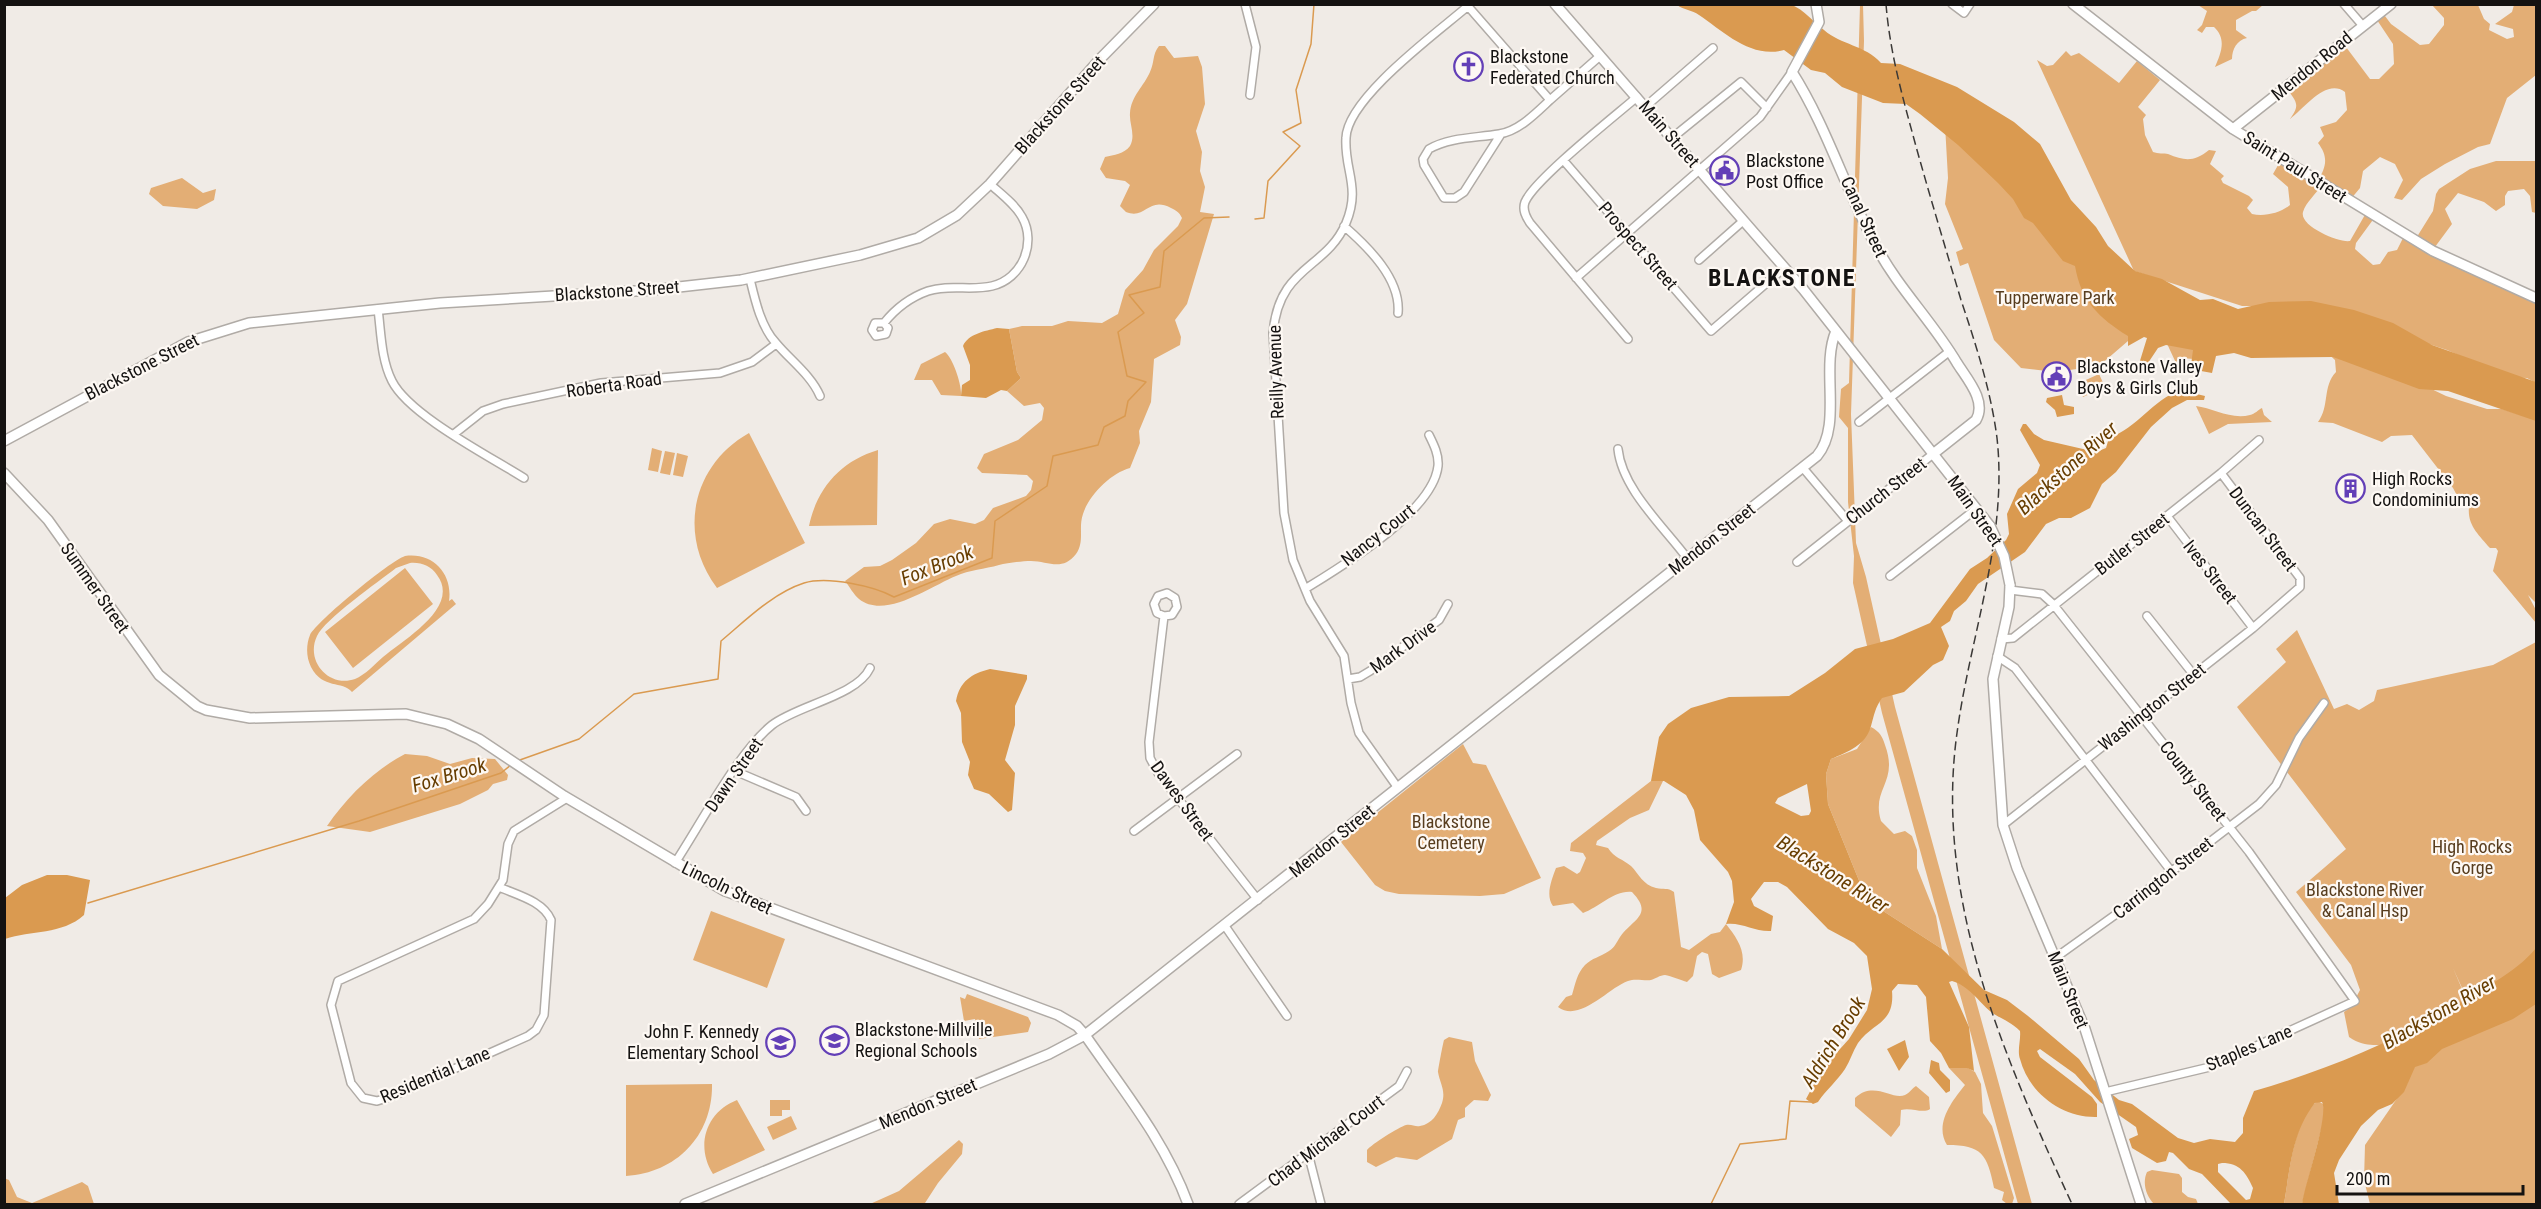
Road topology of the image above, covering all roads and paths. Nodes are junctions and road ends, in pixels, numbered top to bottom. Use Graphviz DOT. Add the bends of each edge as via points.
graph roads {
  1 [pos="1154,4"];
  2 [pos="1245,4"];
  3 [pos="1555,4"];
  4 [pos="1816,4"];
  5 [pos="1952,4"];
  6 [pos="1970,4"];
  7 [pos="2073,4"];
  8 [pos="2344,4"];
  9 [pos="2391,4"];
  10 [pos="1467,5"];
  11 [pos="2363,26"];
  12 [pos="1713,48"];
  13 [pos="1600,56"];
  14 [pos="1793,69"];
  15 [pos="1250,95"];
  16 [pos="1637,97"];
  17 [pos="1550,100"];
  18 [pos="1645,107"];
  19 [pos="1767,108"];
  20 [pos="2234,129"];
  21 [pos="1501,134"];
  22 [pos="1672,138"];
  23 [pos="1564,161"];
  24 [pos="1700,171"];
  25 [pos="990,184"];
  26 [pos="1743,221"];
  27 [pos="1344,226"];
  28 [pos="1626,233"];
  29 [pos="1699,260"];
  30 [pos="1784,268"];
  31 [pos="1576,278"];
  32 [pos="750,279"];
  33 [pos="2536,298"];
  34 [pos="378,309"];
  35 [pos="1398,313"];
  36 [pos="884,322"];
  37 [pos="1836,331"];
  38 [pos="1628,339"];
  39 [pos="776,344"];
  40 [pos="1950,351"];
  41 [pos="820,396"];
  42 [pos="1889,399"];
  43 [pos="1976,420"];
  44 [pos="1858,422"];
  45 [pos="454,434"];
  46 [pos="1429,435"];
  47 [pos="2259,440"];
  48 [pos="4,441"];
  49 [pos="1618,449"];
  50 [pos="1933,454"];
  51 [pos="1803,468"];
  52 [pos="4,473"];
  53 [pos="2221,473"];
  54 [pos="524,478"];
  55 [pos="1976,509"];
  56 [pos="2167,516"];
  57 [pos="1847,520"];
  58 [pos="1688,558"];
  59 [pos="1797,562"];
  60 [pos="1890,576"];
  61 [pos="2010,587"];
  62 [pos="2300,587"];
  63 [pos="1305,589"];
  64 [pos="1448,604"];
  65 [pos="2054,606"];
  66 [pos="1164,616"];
  67 [pos="2146,616"];
  68 [pos="2253,628"];
  69 [pos="2001,639"];
  70 [pos="1997,656"];
  71 [pos="870,669"];
  72 [pos="2193,674"];
  73 [pos="1348,679"];
  74 [pos="189,699"];
  75 [pos="2324,703"];
  76 [pos="2141,714"];
  77 [pos="1238,754"];
  78 [pos="2085,759"];
  79 [pos="735,771"];
  80 [pos="1398,788"];
  81 [pos="567,798"];
  82 [pos="1178,799"];
  83 [pos="806,811"];
  84 [pos="2003,825"];
  85 [pos="2229,827"];
  86 [pos="1134,831"];
  87 [pos="675,863"];
  88 [pos="2171,871"];
  89 [pos="499,888"];
  90 [pos="1258,900"];
  91 [pos="1225,926"];
  92 [pos="2055,958"];
  93 [pos="2355,1001"];
  94 [pos="1287,1016"];
  95 [pos="1085,1035"];
  96 [pos="1407,1071"];
  97 [pos="2108,1092"];
  98 [pos="1308,1153"];
  99 [pos="685,1204"];
  100 [pos="1188,1204"];
  101 [pos="1239,1204"];
  102 [pos="1321,1204"];
  103 [pos="2141,1204"];
  1 -- 25 [label="main road, Blackstone Street"];
  2 -- 15 [label="street" via="1256,47"];
  3 -- 13 [label="main road, Main Street"];
  4 -- 14 [label="main road" via="1819,22"];
  5 -- 6 [label="street" via="1964,13"];
  7 -- 20 [label="main road, Saint Paul Street"];
  8 -- 11 [label="street"];
  9 -- 11 [label="main road, Mendon Road"];
  10 -- 17 [label="street"];
  10 -- 27 [label="street, Reilly Avenue" via="1390,73 1353,117 1346,140 1353,189"];
  11 -- 20 [label="main road, Mendon Road"];
  12 -- 18 [label="street"];
  13 -- 16 [label="main road, Main Street"];
  13 -- 17 [label="street"];
  14 -- 19 [label="street"];
  14 -- 40 [label="main road, Canal Street" via="1880,254"];
  16 -- 18 [label="main road, Main Street"];
  16 -- 23 [label="street"];
  17 -- 21 [label="street" via="1530,118"];
  18 -- 22 [label="main road, Main Street"];
  19 -- 22 [label="street" via="1741,82"];
  19 -- 24 [label="street"];
  20 -- 33 [label="main road, Saint Paul Street" via="2433,251"];
  21 -- 21 [label="street" via="1481,135 1429,149 1424,165 1444,198 1455,198 1464,192"];
  22 -- 24 [label="main road, Main Street"];
  23 -- 28 [label="street, Prospect Street"];
  23 -- 31 [label="street" via="1535,188 1524,209 1530,223"];
  24 -- 26 [label="main road, Main Street"];
  24 -- 28 [label="street"];
  25 -- 32 [label="main road, Blackstone Street" via="957,215 918,238"];
  25 -- 36 [label="street" via="1023,219 1028,233 1020,267 1001,283 986,287 931,290 907,302"];
  26 -- 29 [label="street"];
  26 -- 30 [label="main road, Main Street"];
  27 -- 35 [label="street" via="1375,256 1397,297"];
  27 -- 63 [label="street, Reilly Avenue" via="1286,289 1274,321 1284,513 1293,560"];
  28 -- 30 [label="street, Prospect Street" via="1711,331"];
  28 -- 31 [label="street"];
  30 -- 37 [label="main road, Main Street"];
  31 -- 38 [label="street"];
  32 -- 34 [label="main road, Blackstone Street"];
  32 -- 39 [label="street" via="762,319"];
  34 -- 45 [label="street" via="386,364 399,393 415,410"];
  34 -- 48 [label="main road, Blackstone Street" via="249,323 200,336"];
  37 -- 42 [label="main road, Main Street"];
  37 -- 51 [label="main road, Mendon Street" via="1831,347 1827,442"];
  39 -- 41 [label="street" via="812,381"];
  39 -- 45 [label="street, Roberta Road" via="752,362 720,373 601,383 503,404 483,411"];
  40 -- 42 [label="street"];
  40 -- 43 [label="main road, Canal Street" via="1978,400 1980,414"];
  42 -- 44 [label="street"];
  42 -- 50 [label="main road, Main Street"];
  43 -- 50 [label="main road, Church Street"];
  45 -- 54 [label="street"];
  46 -- 63 [label="street, Nancy Court" via="1438,467 1424,499 1393,527"];
  47 -- 53 [label="street, Butler Street"];
  49 -- 58 [label="street" via="1628,482"];
  50 -- 55 [label="main road, Main Street"];
  50 -- 57 [label="street, Church Street"];
  51 -- 57 [label="street"];
  51 -- 58 [label="main road, Mendon Street"];
  52 -- 74 [label="main road, Summer Street" via="48,520 159,675"];
  53 -- 56 [label="street, Butler Street"];
  53 -- 62 [label="street, Duncan Street" via="2300,578"];
  55 -- 60 [label="street"];
  55 -- 61 [label="main road, Main Street, bridge" via="1990,526 2004,555"];
  56 -- 65 [label="street, Butler Street"];
  56 -- 68 [label="street, Ives Street"];
  57 -- 59 [label="street, Church Street"];
  58 -- 80 [label="main road, Mendon Street"];
  61 -- 65 [label="street, County Street" via="2042,594"];
  61 -- 69 [label="main road, Main Street"];
  62 -- 68 [label="street, Washington Street"];
  63 -- 73 [label="street, Reilly Avenue" via="1340,647"];
  64 -- 73 [label="street, Mark Drive" via="1438,621 1370,671"];
  65 -- 69 [label="street, Butler Street" via="2013,638"];
  65 -- 76 [label="street, County Street"];
  66 -- 82 [label="street, Dawes Street" via="1148,748 1154,767"];
  67 -- 72 [label="street"];
  68 -- 72 [label="street, Washington Street"];
  69 -- 70 [label="main road, Main Street"];
  70 -- 78 [label="street" via="2015,668"];
  70 -- 84 [label="main road, Main Street" via="1994,701"];
  71 -- 79 [label="street, Dawn Street" via="858,683 796,710 771,726"];
  72 -- 76 [label="street, Washington Street"];
  73 -- 80 [label="street, Reilly Avenue" via="1359,733"];
  74 -- 81 [label="main road, Lincoln Street" via="206,710 250,718 418,716 469,734"];
  75 -- 85 [label="street, Carrington Street" via="2299,738 2276,785"];
  76 -- 78 [label="street, Washington Street"];
  76 -- 85 [label="street, County Street"];
  77 -- 82 [label="street"];
  78 -- 84 [label="street, Washington Street"];
  78 -- 88 [label="street"];
  79 -- 83 [label="street" via="792,794"];
  79 -- 87 [label="street, Dawn Street"];
  80 -- 90 [label="main road, Mendon Street"];
  81 -- 87 [label="main road, Lincoln Street"];
  81 -- 89 [label="street, Residential Lane" via="514,831"];
  82 -- 86 [label="street"];
  82 -- 90 [label="street, Dawes Street"];
  84 -- 92 [label="main road, Main Street"];
  85 -- 88 [label="street, Carrington Street"];
  85 -- 93 [label="street, County Street"];
  87 -- 95 [label="main road, Lincoln Street" via="746,901 1058,1016"];
  88 -- 92 [label="street, Carrington Street"];
  89 -- 89 [label="street, Residential Lane" via="474,919 345,976 335,985 331,1005 351,1083 363,1098 377,1101 393,1096 528,1036 542,1022 551,920 535,903"];
  90 -- 91 [label="main road, Mendon Street"];
  91 -- 94 [label="street"];
  91 -- 95 [label="main road, Mendon Street"];
  92 -- 97 [label="main road, Main Street"];
  93 -- 97 [label="street, Staples Lane" via="2210,1067"];
  95 -- 99 [label="main road, Mendon Street" via="997,1076"];
  95 -- 100 [label="main road, Lincoln Street" via="1155,1133"];
  96 -- 98 [label="street, Chad Michael Court" via="1399,1086"];
  97 -- 103 [label="main road, Main Street"];
  98 -- 101 [label="street, Chad Michael Court"];
  98 -- 102 [label="street"];
}
